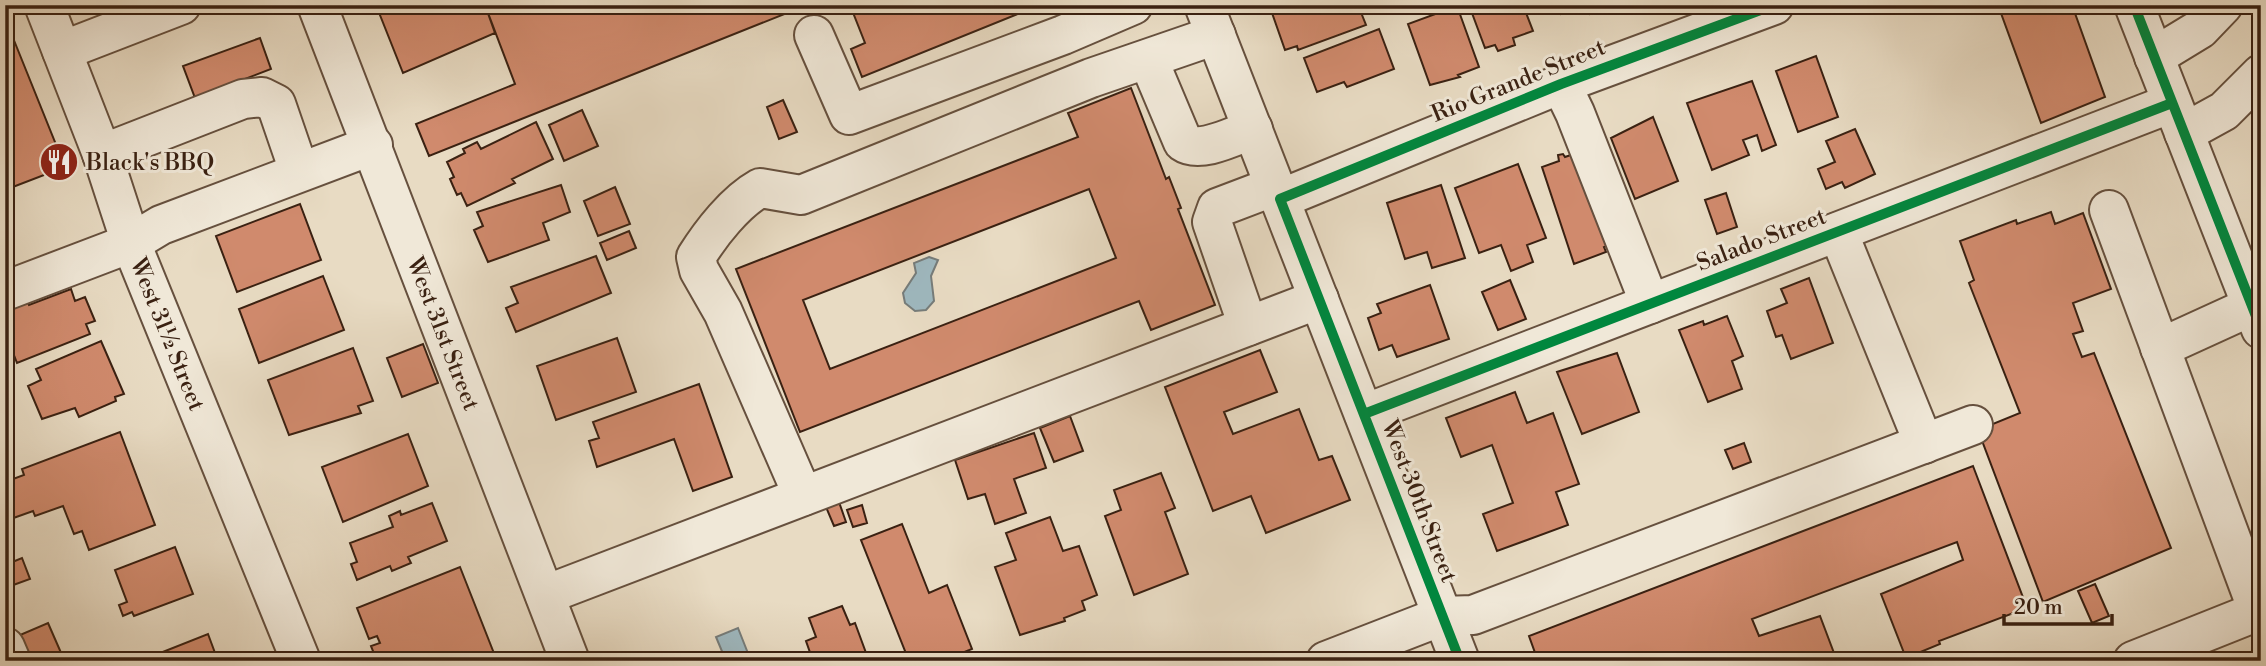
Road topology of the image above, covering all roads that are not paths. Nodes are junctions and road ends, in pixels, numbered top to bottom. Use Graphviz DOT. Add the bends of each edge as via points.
graph roads {
  1 [pos="44,5"];
  2 [pos="181,5"];
  3 [pos="317,5"];
  4 [pos="1133,5"];
  5 [pos="1774,5"];
  6 [pos="2134,5"];
  7 [pos="2223,5"];
  8 [pos="1210,20"];
  9 [pos="1688,20"];
  10 [pos="814,35"];
  11 [pos="62,51"];
  12 [pos="2154,57"];
  13 [pos="1148,59"];
  14 [pos="2261,74"];
  15 [pos="1561,84"];
  16 [pos="2178,118"];
  17 [pos="1253,130"];
  18 [pos="373,145"];
  19 [pos="102,154"];
  20 [pos="299,171"];
  21 [pos="1278,193"];
  22 [pos="2109,210"];
  23 [pos="1838,232"];
  24 [pos="131,243"];
  25 [pos="5,292"];
  26 [pos="1319,299"];
  27 [pos="1650,304"];
  28 [pos="2256,317"];
  29 [pos="1248,326"];
  30 [pos="2160,348"];
  31 [pos="1364,414"];
  32 [pos="1973,425"];
  33 [pos="1924,444"];
  34 [pos="803,496"];
  35 [pos="545,595"];
  36 [pos="2259,611"];
  37 [pos="1442,616"];
  38 [pos="5,647"];
  39 [pos="10,661"];
  40 [pos="300,661"];
  41 [pos="570,661"];
  42 [pos="1325,661"];
  43 [pos="1460,661"];
  44 [pos="2133,661"];
  1 -- 11 [label="street, West 31½ Street"];
  2 -- 11 [label="street"];
  3 -- 18 [label="street, West 31st Street"];
  4 -- 10 [label="street" via="849,115"];
  5 -- 9 [label="street, Rio Grande Street"];
  6 -- 12 [label="street"];
  7 -- 12 [label="street" via="2200,29"];
  8 -- 13 [label="street"];
  8 -- 17 [label="street, West 30th Street"];
  9 -- 15 [label="street, Rio Grande Street"];
  11 -- 19 [label="street, West 31½ Street"];
  12 -- 16 [label="street"];
  13 -- 17 [label="street" via="1183,142 1190,147"];
  13 -- 34 [label="street" via="801,195 760,188 748,195 703,246 696,257 699,270 723,312"];
  14 -- 16 [label="street, Salado Street" via="2224,111"];
  15 -- 21 [label="street, Rio Grande Street"];
  15 -- 27 [label="street"];
  16 -- 23 [label="street, Salado Street"];
  16 -- 28 [label="street"];
  17 -- 21 [label="street, West 30th Street"];
  18 -- 20 [label="street"];
  18 -- 35 [label="street, West 31st Street"];
  19 -- 20 [label="street" via="243,99 262,97 276,104"];
  19 -- 24 [label="street, West 31½ Street"];
  20 -- 24 [label="street" via="161,225"];
  21 -- 26 [label="street, West 30th Street"];
  21 -- 29 [label="street, Rio Grande Street" via="1217,208 1213,215"];
  22 -- 30 [label="street"];
  23 -- 27 [label="street, Salado Street"];
  23 -- 33 [label="street"];
  24 -- 25 [label="street"];
  24 -- 40 [label="street, West 31½ Street"];
  26 -- 29 [label="street"];
  26 -- 31 [label="street, West 30th Street"];
  27 -- 31 [label="street, Salado Street"];
  28 -- 30 [label="street"];
  29 -- 34 [label="street"];
  30 -- 36 [label="street"];
  31 -- 37 [label="street, West 30th Street"];
  32 -- 33 [label="street"];
  33 -- 37 [label="street" via="1473,615"];
  34 -- 35 [label="street"];
  35 -- 41 [label="street, West 31st Street"];
  36 -- 44 [label="street"];
  37 -- 42 [label="street"];
  37 -- 43 [label="street, West 30th Street"];
  38 -- 39 [label="street"];
}
